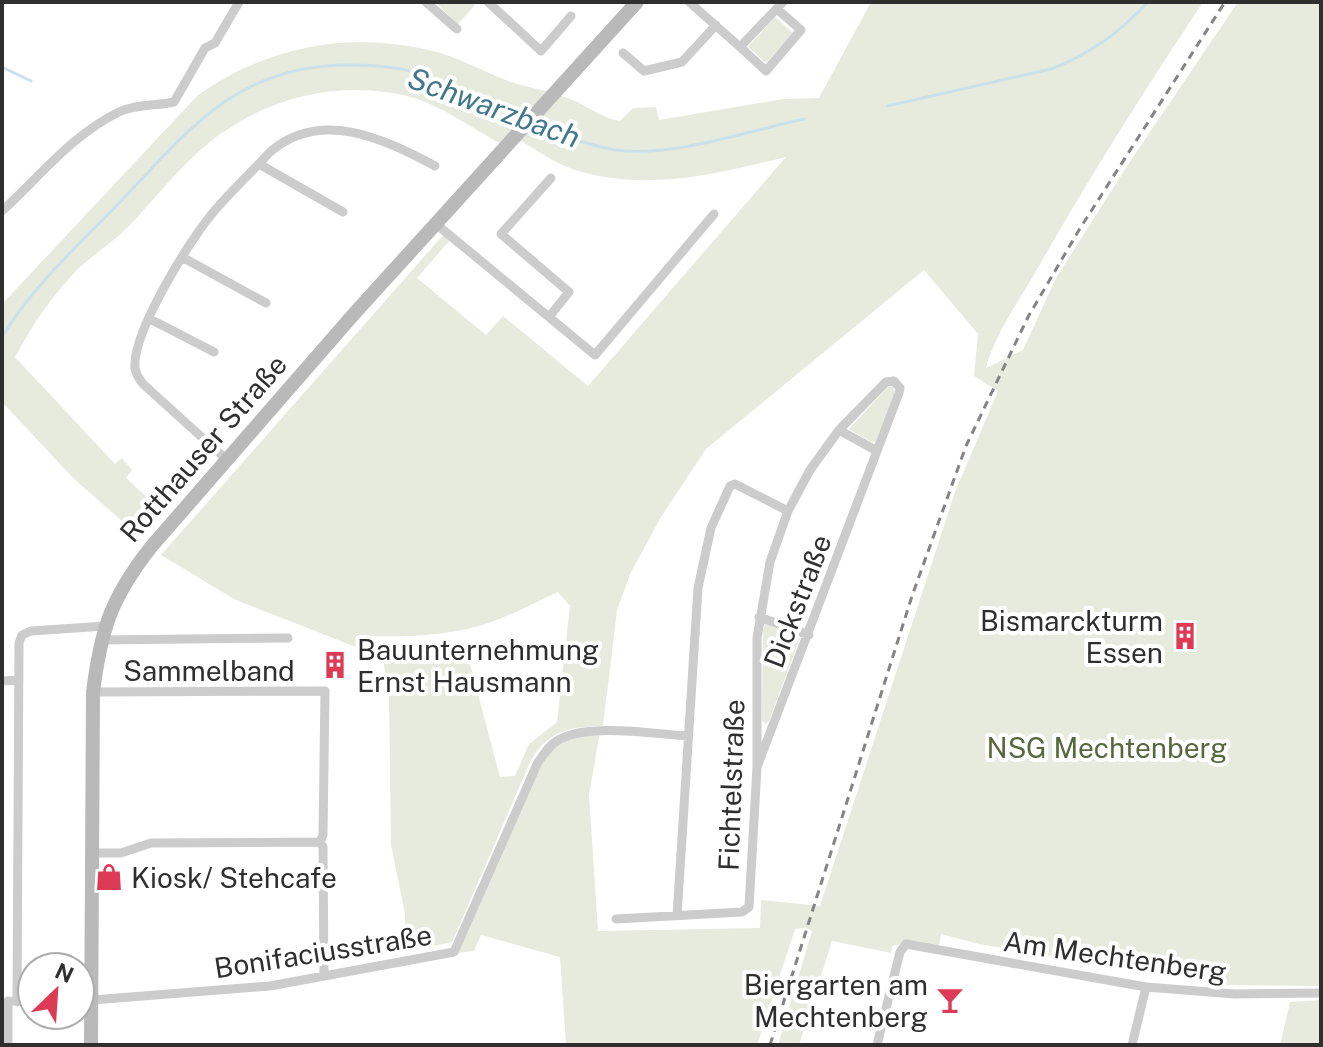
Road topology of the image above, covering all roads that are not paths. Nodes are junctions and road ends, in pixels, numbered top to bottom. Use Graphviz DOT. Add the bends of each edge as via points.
graph roads {
  1 [pos="239,2"];
  2 [pos="426,2"];
  3 [pos="488,2"];
  4 [pos="637,2"];
  5 [pos="689,2"];
  6 [pos="780,5"];
  7 [pos="571,16"];
  8 [pos="716,25"];
  9 [pos="457,29"];
  10 [pos="740,47"];
  11 [pos="623,53"];
  12 [pos="259,164"];
  13 [pos="435,166"];
  14 [pos="551,178"];
  15 [pos="2,211"];
  16 [pos="343,212"];
  17 [pos="714,214"];
  18 [pos="436,224"];
  19 [pos="182,257"];
  20 [pos="266,303"];
  21 [pos="549,317"];
  22 [pos="150,319"];
  23 [pos="214,352"];
  24 [pos="894,381"];
  25 [pos="839,430"];
  26 [pos="877,451"];
  27 [pos="227,460"];
  28 [pos="788,511"];
  29 [pos="759,617"];
  30 [pos="102,633"];
  31 [pos="809,635"];
  32 [pos="288,638"];
  33 [pos="19,680"];
  34 [pos="2,681"];
  35 [pos="93,692"];
  36 [pos="688,736"];
  37 [pos="757,767"];
  38 [pos="320,842"];
  39 [pos="91,853"];
  40 [pos="677,916"];
  41 [pos="616,919"];
  42 [pos="87,951"];
  43 [pos="324,976"];
  44 [pos="1146,987"];
  45 [pos="1321,993"];
  46 [pos="96,1000"];
  47 [pos="9,1001"];
  48 [pos="8,1045"];
  49 [pos="877,1045"];
  50 [pos="1132,1045"];
  1 -- 15 [label="street" via="174,102 121,111 100,123"];
  2 -- 9 [label="street"];
  3 -- 7 [label="street" via="541,51"];
  4 -- 18 [label="main road, Rotthauser Straße"];
  5 -- 8 [label="street"];
  6 -- 10 [label="street"];
  6 -- 10 [label="street" via="801,30 766,71"];
  8 -- 10 [label="street"];
  8 -- 11 [label="street" via="682,62 644,71"];
  12 -- 13 [label="street" via="294,136 334,128 375,138"];
  12 -- 16 [label="street"];
  12 -- 19 [label="street" via="212,213"];
  14 -- 21 [label="street" via="501,234 569,292"];
  17 -- 21 [label="street" via="595,355"];
  18 -- 21 [label="street"];
  18 -- 27 [label="main road, Rotthauser Straße"];
  19 -- 20 [label="street"];
  19 -- 22 [label="street"];
  22 -- 23 [label="street"];
  22 -- 27 [label="street" via="136,354 136,375"];
  24 -- 25 [label="street, Fichtelstraße" via="886,382"];
  24 -- 26 [label="street, Dickstraße" via="899,393"];
  25 -- 26 [label="street"];
  25 -- 28 [label="street, Fichtelstraße"];
  26 -- 31 [label="street, Dickstraße"];
  27 -- 30 [label="main road, Rotthauser Straße" via="130,574"];
  28 -- 29 [label="street, Fichtelstraße"];
  28 -- 36 [label="street" via="735,484 724,499 707,542 698,588"];
  29 -- 31 [label="street"];
  29 -- 37 [label="street, Fichtelstraße"];
  30 -- 32 [label="street, Sammelband"];
  30 -- 33 [label="street, Sammelband" via="43,628 22,635"];
  30 -- 35 [label="main road, Rotthauser Straße"];
  31 -- 37 [label="street, Dickstraße"];
  33 -- 34 [label="street"];
  33 -- 47 [label="street"];
  35 -- 38 [label="street, Sammelband" via="325,691"];
  35 -- 39 [label="main road, Rotthauser Straße"];
  36 -- 40 [label="street"];
  36 -- 43 [label="street, Bonifaciusstraße" via="588,732 560,739 538,762 454,952"];
  37 -- 40 [label="street, Fichtelstraße" via="749,907 742,912"];
  38 -- 39 [label="street" via="151,843 121,853"];
  38 -- 43 [label="street"];
  39 -- 42 [label="main road, Rotthauser Straße"];
  40 -- 41 [label="street"];
  43 -- 46 [label="street, Bonifaciusstraße" via="270,986"];
  44 -- 45 [label="street, Am Mechtenberg"];
  44 -- 49 [label="street, Am Mechtenberg" via="906,944"];
  44 -- 50 [label="street"];
  47 -- 48 [label="street"];
}
